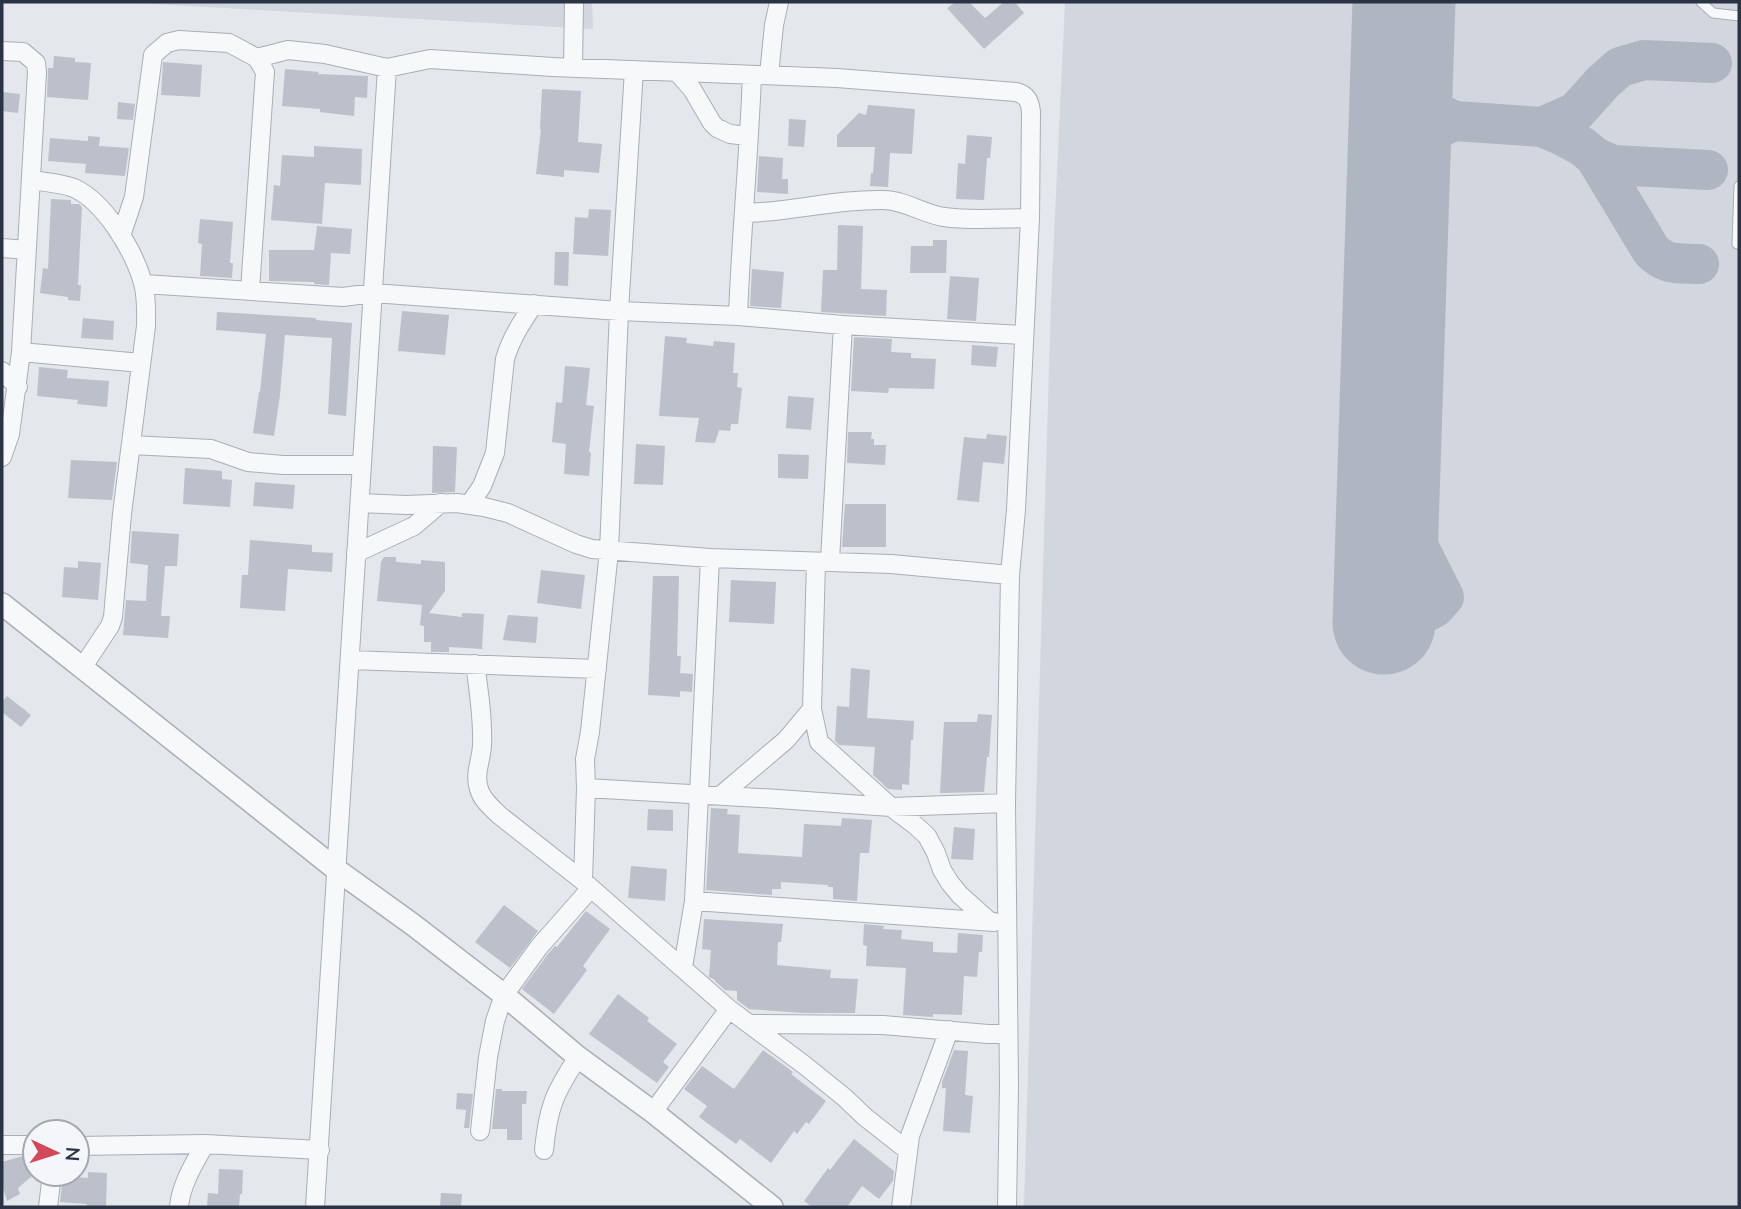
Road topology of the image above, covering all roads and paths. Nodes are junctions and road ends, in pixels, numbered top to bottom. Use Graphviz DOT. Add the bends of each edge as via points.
graph roads {
  1 [pos="574,2"];
  2 [pos="779,2"];
  3 [pos="1702,2"];
  4 [pos="1739,16"];
  5 [pos="2,51"];
  6 [pos="257,58"];
  7 [pos="573,67"];
  8 [pos="387,68"];
  9 [pos="634,70"];
  10 [pos="677,72"];
  11 [pos="761,75"];
  12 [pos="748,136"];
  13 [pos="31,180"];
  14 [pos="1739,186"];
  15 [pos="745,213"];
  16 [pos="1030,218"];
  17 [pos="121,236"];
  18 [pos="1739,244"];
  19 [pos="2,248"];
  20 [pos="27,250"];
  21 [pos="144,284"];
  22 [pos="250,290"];
  23 [pos="373,293"];
  24 [pos="534,304"];
  25 [pos="619,311"];
  26 [pos="738,316"];
  27 [pos="843,325"];
  28 [pos="1023,335"];
  29 [pos="21,352"];
  30 [pos="141,363"];
  31 [pos="2,371"];
  32 [pos="18,387"];
  33 [pos="131,445"];
  34 [pos="2,457"];
  35 [pos="362,465"];
  36 [pos="360,503"];
  37 [pos="441,503"];
  38 [pos="469,505"];
  39 [pos="609,551"];
  40 [pos="356,553"];
  41 [pos="710,558"];
  42 [pos="823,562"];
  43 [pos="1010,575"];
  44 [pos="2,604"];
  45 [pos="350,660"];
  46 [pos="475,664"];
  47 [pos="82,668"];
  48 [pos="597,669"];
  49 [pos="812,709"];
  50 [pos="786,740"];
  51 [pos="819,742"];
  52 [pos="745,774"];
  53 [pos="586,788"];
  54 [pos="700,794"];
  55 [pos="720,796"];
  56 [pos="778,799"];
  57 [pos="1006,803"];
  58 [pos="891,807"];
  59 [pos="337,870"];
  60 [pos="587,884"];
  61 [pos="694,901"];
  62 [pos="989,922"];
  63 [pos="1008,922"];
  64 [pos="683,967"];
  65 [pos="504,995"];
  66 [pos="729,1009"];
  67 [pos="751,1024"];
  68 [pos="949,1030"];
  69 [pos="1009,1034"];
  70 [pos="578,1057"];
  71 [pos="653,1112"];
  72 [pos="481,1131"];
  73 [pos="2,1144"];
  74 [pos="205,1144"];
  75 [pos="21,1145"];
  76 [pos="91,1146"];
  77 [pos="320,1150"];
  78 [pos="544,1150"];
  79 [pos="907,1150"];
  80 [pos="50,1188"];
  81 [pos="48,1207"];
  82 [pos="178,1207"];
  83 [pos="316,1207"];
  84 [pos="772,1207"];
  85 [pos="901,1207"];
  86 [pos="1007,1207"];
  1 -- 7 [label="street"];
  2 -- 11 [label="street"];
  3 -- 4 [label="lane" via="1713,13"];
  5 -- 13 [label="street" via="23,52 36,63"];
  6 -- 8 [label="street" via="288,50"];
  6 -- 17 [label="street" via="229,43 179,40 153,55 134,197"];
  6 -- 22 [label="street" via="265,72"];
  7 -- 8 [label="street" via="430,59"];
  7 -- 9 [label="street"];
  8 -- 23 [label="street"];
  9 -- 10 [label="street"];
  9 -- 25 [label="street"];
  10 -- 11 [label="street"];
  10 -- 12 [label="street" via="717,128"];
  11 -- 12 [label="street"];
  11 -- 16 [label="street" via="1024,94 1031,112"];
  12 -- 15 [label="street"];
  13 -- 17 [label="street" via="76,189 102,211"];
  13 -- 20 [label="street"];
  14 -- 18 [label="lane"];
  15 -- 16 [label="street" via="886,199 946,217"];
  15 -- 26 [label="street"];
  16 -- 28 [label="street"];
  17 -- 21 [label="street"];
  19 -- 20 [label="street"];
  20 -- 29 [label="street"];
  21 -- 22 [label="street"];
  21 -- 30 [label="street" via="146,326"];
  22 -- 23 [label="street" via="343,297"];
  23 -- 24 [label="street"];
  23 -- 35 [label="street"];
  24 -- 25 [label="street"];
  24 -- 38 [label="street" via="514,334 505,359 495,453"];
  25 -- 26 [label="street"];
  25 -- 39 [label="street"];
  26 -- 27 [label="street"];
  27 -- 28 [label="street"];
  27 -- 42 [label="street"];
  28 -- 43 [label="street"];
  29 -- 30 [label="street"];
  29 -- 32 [label="street"];
  30 -- 33 [label="street"];
  31 -- 32 [label="street"];
  32 -- 34 [label="street"];
  33 -- 35 [label="street" via="211,449 248,462"];
  33 -- 47 [label="street" via="113,617"];
  35 -- 36 [label="street"];
  36 -- 37 [label="street"];
  36 -- 40 [label="street"];
  37 -- 38 [label="street"];
  37 -- 40 [label="street" via="414,526"];
  38 -- 39 [label="street" via="508,513 576,544"];
  39 -- 41 [label="street"];
  39 -- 48 [label="street"];
  40 -- 45 [label="street"];
  41 -- 42 [label="street"];
  41 -- 54 [label="street"];
  42 -- 43 [label="street"];
  42 -- 49 [label="street"];
  43 -- 57 [label="street"];
  44 -- 47 [label="street"];
  45 -- 46 [label="street"];
  45 -- 59 [label="street"];
  46 -- 48 [label="street"];
  46 -- 60 [label="street" via="482,721 479,790 499,815"];
  47 -- 59 [label="street"];
  48 -- 53 [label="street" via="585,759"];
  49 -- 50 [label="street"];
  49 -- 51 [label="street"];
  50 -- 51 [label="street"];
  50 -- 52 [label="street"];
  51 -- 58 [label="street"];
  52 -- 55 [label="street"];
  52 -- 56 [label="street"];
  53 -- 54 [label="street"];
  53 -- 60 [label="street"];
  54 -- 55 [label="street"];
  54 -- 61 [label="street"];
  55 -- 56 [label="street"];
  56 -- 58 [label="street"];
  57 -- 58 [label="street"];
  57 -- 63 [label="street"];
  58 -- 62 [label="street" via="927,836 950,883"];
  59 -- 65 [label="street"];
  59 -- 77 [label="street"];
  60 -- 64 [label="street"];
  60 -- 65 [label="street"];
  61 -- 62 [label="street"];
  61 -- 64 [label="street"];
  62 -- 63 [label="street"];
  63 -- 69 [label="street"];
  64 -- 66 [label="street"];
  65 -- 70 [label="street"];
  65 -- 72 [label="street" via="488,1057"];
  66 -- 67 [label="street"];
  66 -- 71 [label="street"];
  67 -- 68 [label="street"];
  67 -- 79 [label="street"];
  68 -- 69 [label="street"];
  68 -- 79 [label="street"];
  69 -- 86 [label="street"];
  70 -- 71 [label="street"];
  70 -- 78 [label="street" via="551,1105"];
  71 -- 84 [label="street"];
  73 -- 75 [label="street"];
  74 -- 76 [label="street"];
  74 -- 77 [label="street"];
  74 -- 82 [label="street" via="189,1172"];
  77 -- 83 [label="street"];
  79 -- 85 [label="street"];
  80 -- 81 [label="street"];
}
